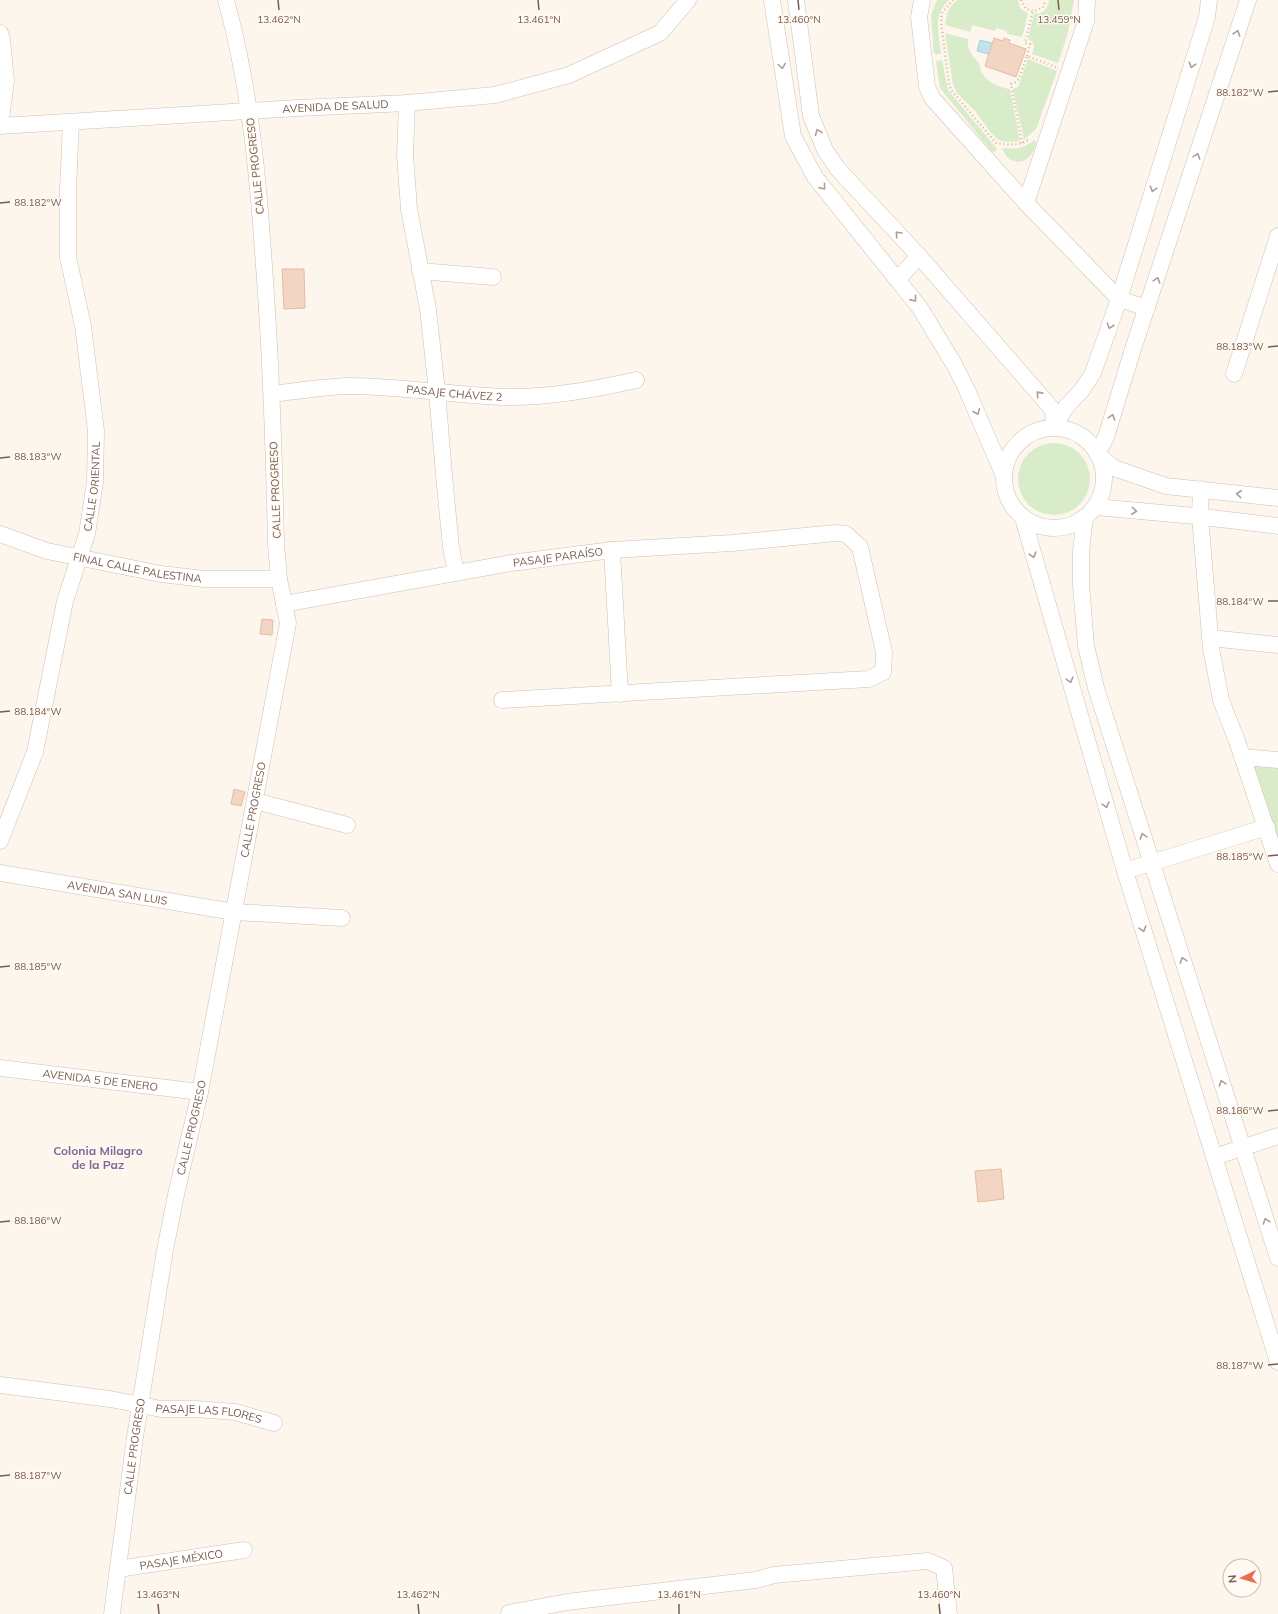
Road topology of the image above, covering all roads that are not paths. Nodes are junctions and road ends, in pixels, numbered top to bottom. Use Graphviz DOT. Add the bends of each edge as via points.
graph roads {
  1 [pos="226,0"];
  2 [pos="688,0"];
  3 [pos="772,0"];
  4 [pos="796,0"];
  5 [pos="922,0"];
  6 [pos="1087,0"];
  7 [pos="1208,0"];
  8 [pos="1245,3"];
  9 [pos="0,34"];
  10 [pos="801,38"];
  11 [pos="779,43"];
  12 [pos="407,103"];
  13 [pos="249,111"];
  14 [pos="71,122"];
  15 [pos="0,126"];
  16 [pos="1026,203"];
  17 [pos="1278,236"];
  18 [pos="918,256"];
  19 [pos="420,271"];
  20 [pos="494,277"];
  21 [pos="898,280"];
  22 [pos="1119,299"];
  23 [pos="1147,308"];
  24 [pos="1234,374"];
  25 [pos="636,380"];
  26 [pos="438,392"];
  27 [pos="272,394"];
  28 [pos="1054,428"];
  29 [pos="1097,453"];
  30 [pos="1004,476"];
  31 [pos="1201,489"];
  32 [pos="1278,498"];
  33 [pos="1090,512"];
  34 [pos="1200,516"];
  35 [pos="1023,518"];
  36 [pos="1278,526"];
  37 [pos="0,534"];
  38 [pos="612,550"];
  39 [pos="79,557"];
  40 [pos="456,573"];
  41 [pos="279,579"];
  42 [pos="284,604"];
  43 [pos="1210,638"];
  44 [pos="1278,645"];
  45 [pos="620,694"];
  46 [pos="502,700"];
  47 [pos="1242,757"];
  48 [pos="1278,760"];
  49 [pos="255,801"];
  50 [pos="347,825"];
  51 [pos="1266,827"];
  52 [pos="0,842"];
  53 [pos="1152,863"];
  54 [pos="1278,864"];
  55 [pos="1125,871"];
  56 [pos="0,873"];
  57 [pos="234,912"];
  58 [pos="342,918"];
  59 [pos="0,1068"];
  60 [pos="200,1092"];
  61 [pos="1278,1136"];
  62 [pos="1243,1147"];
  63 [pos="1214,1157"];
  64 [pos="1278,1258"];
  65 [pos="1278,1362"];
  66 [pos="0,1385"];
  67 [pos="140,1405"];
  68 [pos="274,1423"];
  69 [pos="244,1550"];
  70 [pos="118,1569"];
  71 [pos="112,1614"];
  72 [pos="509,1614"];
  73 [pos="949,1614"];
  1 -- 13 [label="street, CALLE PROGRESO" via="237,38"];
  2 -- 12 [label="street, AVENIDA DE SALUD" via="660,33 569,75 496,95"];
  3 -- 11 [label="street"];
  4 -- 10 [label="street"];
  5 -- 16 [label="street" via="919,17 926,82 932,98"];
  6 -- 16 [label="street" via="1086,21"];
  7 -- 22 [label="street, one-way" via="1207,17"];
  23 -- 8 [label="street, one-way"];
  9 -- 15 [label="street" via="6,81"];
  10 -- 11 [label="street"];
  18 -- 10 [label="street, one-way" via="837,168 825,150 811,116"];
  11 -- 21 [label="street, one-way" via="793,136 802,155 815,177"];
  12 -- 13 [label="street, AVENIDA DE SALUD"];
  12 -- 19 [label="street" via="405,155 409,210"];
  13 -- 14 [label="street, AVENIDA DE SALUD"];
  13 -- 27 [label="street, CALLE PROGRESO" via="256,152"];
  14 -- 15 [label="street, AVENIDA DE SALUD"];
  14 -- 39 [label="street, CALLE ORIENTAL" via="68,257 83,326 96,431 95,482 87,534"];
  16 -- 22 [label="street"];
  17 -- 24 [label="street"];
  18 -- 21 [label="street"];
  28 -- 18 [label="street, one-way" via="1053,410"];
  19 -- 20 [label="street"];
  19 -- 26 [label="street" via="428,309"];
  21 -- 30 [label="street, one-way" via="920,308 968,390"];
  22 -- 23 [label="street"];
  22 -- 28 [label="street, one-way" via="1093,373 1066,407"];
  29 -- 23 [label="street, one-way" via="1106,437"];
  25 -- 26 [label="street, PASAJE CHÁVEZ 2" via="596,389 548,395 505,397"];
  26 -- 27 [label="street, PASAJE CHÁVEZ 2" via="346,386"];
  26 -- 40 [label="street" via="451,547"];
  27 -- 41 [label="street, CALLE PROGRESO"];
  28 -- 29 [label="street" via="1075,432"];
  28 -- 30 [label="street" via="1043,429 1023,438 1009,455"];
  29 -- 31 [label="street" via="1114,468 1166,486"];
  29 -- 33 [label="street" via="1102,465 1104,486 1101,497"];
  30 -- 35 [label="street" via="1008,499"];
  32 -- 31 [label="street, one-way"];
  31 -- 34 [label="street"];
  33 -- 34 [label="street, one-way"];
  33 -- 35 [label="street" via="1068,527 1056,529 1044,528"];
  53 -- 33 [label="street, one-way" via="1096,688 1086,646 1081,558"];
  34 -- 36 [label="street"];
  34 -- 43 [label="street"];
  35 -- 55 [label="street, one-way"];
  37 -- 39 [label="street, FINAL CALLE PALESTINA" via="47,551"];
  38 -- 40 [label="street, PASAJE PARAÍSO"];
  38 -- 45 [label="street"];
  38 -- 45 [label="street, PASAJE PARAÍSO" via="846,534 860,548 884,652 883,672 869,679"];
  39 -- 41 [label="street, FINAL CALLE PALESTINA" via="160,574 204,579"];
  39 -- 52 [label="street, CALLE ORIENTAL" via="65,601 35,752"];
  40 -- 42 [label="street, PASAJE PARAÍSO"];
  41 -- 42 [label="street, CALLE PROGRESO"];
  42 -- 49 [label="street, CALLE PROGRESO" via="288,623"];
  43 -- 44 [label="street"];
  43 -- 47 [label="street" via="1221,700"];
  45 -- 46 [label="street"];
  47 -- 48 [label="street"];
  47 -- 51 [label="street"];
  49 -- 50 [label="street"];
  49 -- 57 [label="street, CALLE PROGRESO"];
  51 -- 53 [label="street"];
  51 -- 54 [label="street"];
  53 -- 55 [label="street"];
  62 -- 53 [label="street, one-way"];
  55 -- 63 [label="street, one-way"];
  56 -- 57 [label="street, AVENIDA SAN LUIS"];
  57 -- 58 [label="street, AVENIDA SAN LUIS"];
  57 -- 60 [label="street, CALLE PROGRESO"];
  59 -- 60 [label="street, AVENIDA 5 DE ENERO"];
  60 -- 67 [label="street, CALLE PROGRESO" via="177,1190"];
  61 -- 62 [label="street"];
  62 -- 63 [label="street"];
  64 -- 62 [label="street, one-way"];
  63 -- 65 [label="street"];
  66 -- 67 [label="street, PASAJE LAS FLORES"];
  67 -- 68 [label="street, PASAJE LAS FLORES" via="160,1409 235,1412"];
  67 -- 70 [label="street, CALLE PROGRESO"];
  69 -- 70 [label="street, PASAJE MÉXICO"];
  70 -- 71 [label="street, CALLE PROGRESO"];
  72 -- 73 [label="street" via="567,1602 756,1580 774,1575 928,1561 944,1568"];
}
